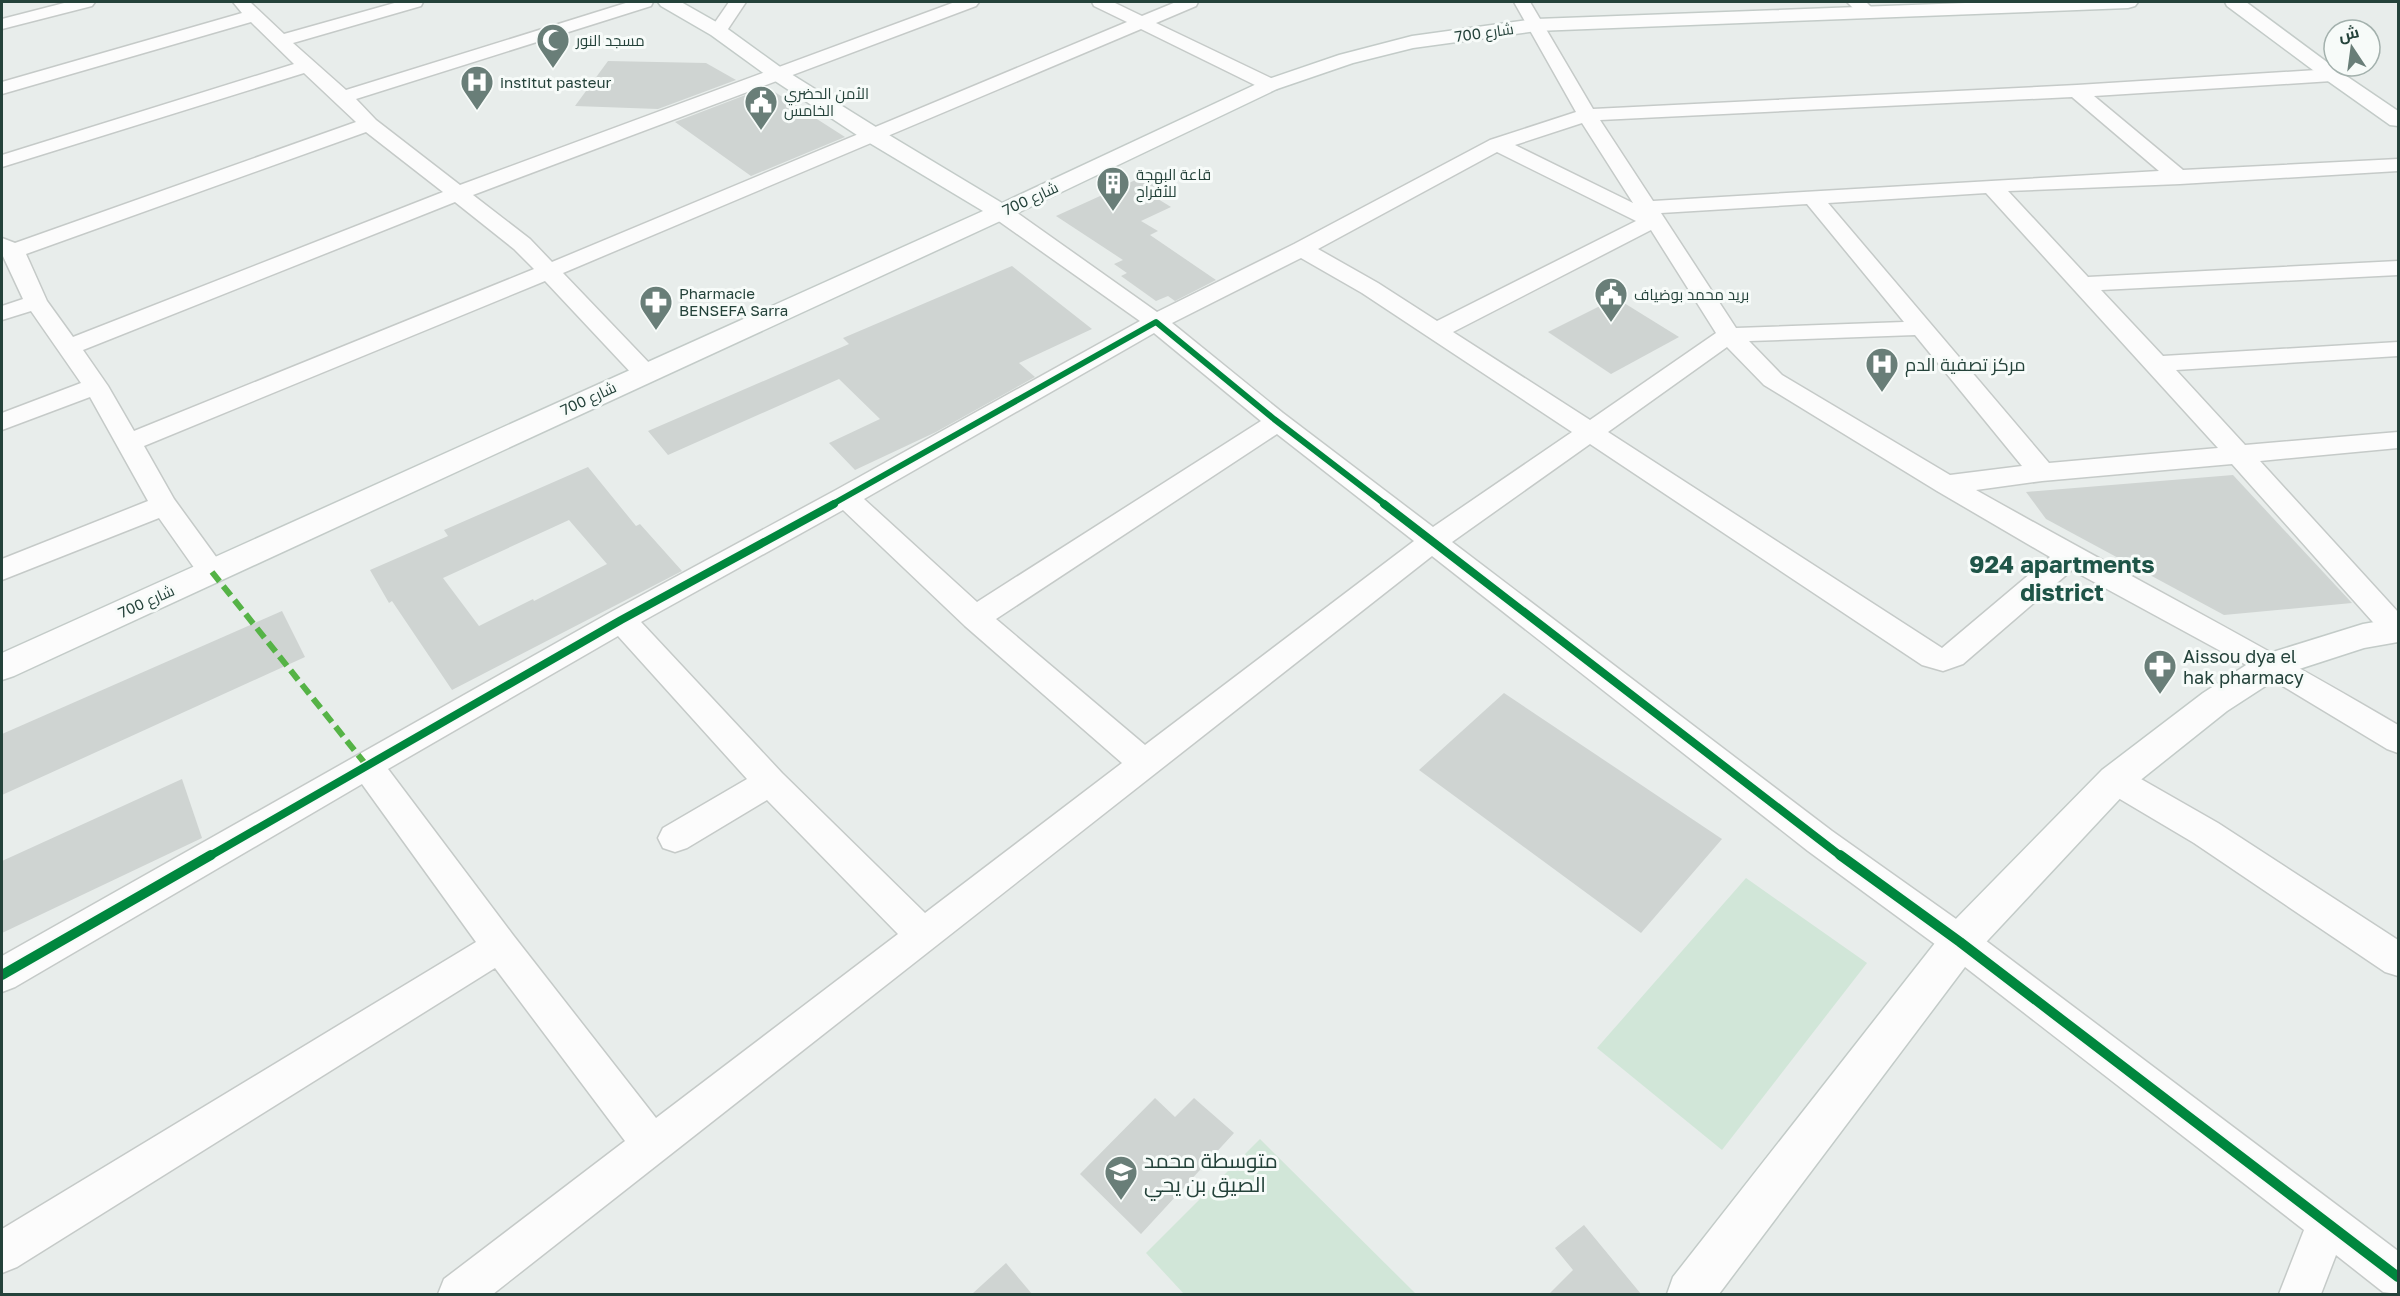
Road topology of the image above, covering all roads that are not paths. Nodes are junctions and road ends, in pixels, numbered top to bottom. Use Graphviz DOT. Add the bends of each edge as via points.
graph roads {
  1 [pos="86,2"];
  2 [pos="415,2"];
  3 [pos="645,2"];
  4 [pos="668,2"];
  5 [pos="970,2"];
  6 [pos="1100,2"];
  7 [pos="1190,2"];
  8 [pos="1522,2"];
  9 [pos="2128,2"];
  10 [pos="2234,2"];
  11 [pos="739,3"];
  12 [pos="1860,6"];
  13 [pos="248,8"];
  14 [pos="1141,21"];
  15 [pos="2,24"];
  16 [pos="1536,25"];
  17 [pos="718,31"];
  18 [pos="283,40"];
  19 [pos="307,66"];
  20 [pos="2322,68"];
  21 [pos="776,73"];
  22 [pos="2322,76"];
  23 [pos="2336,78"];
  24 [pos="1270,85"];
  25 [pos="2,88"];
  26 [pos="2077,91"];
  27 [pos="343,97"];
  28 [pos="1587,115"];
  29 [pos="2398,120"];
  30 [pos="369,124"];
  31 [pos="872,134"];
  32 [pos="1497,144"];
  33 [pos="2,161"];
  34 [pos="2398,165"];
  35 [pos="2180,178"];
  36 [pos="1992,186"];
  37 [pos="459,194"];
  38 [pos="1814,199"];
  39 [pos="1000,212"];
  40 [pos="1652,216"];
  41 [pos="7,248"];
  42 [pos="1302,249"];
  43 [pos="2398,268"];
  44 [pos="549,271"];
  45 [pos="2080,284"];
  46 [pos="36,302"];
  47 [pos="2,313"];
  48 [pos="1156,322"];
  49 [pos="1922,328"];
  50 [pos="1435,332"];
  51 [pos="1730,335"];
  52 [pos="67,348"];
  53 [pos="2398,349"];
  54 [pos="2157,364"];
  55 [pos="644,372"];
  56 [pos="96,386"];
  57 [pos="2,422"];
  58 [pos="1278,422"];
  59 [pos="1592,433"];
  60 [pos="2398,440"];
  61 [pos="128,443"];
  62 [pos="2239,455"];
  63 [pos="2042,472"];
  64 [pos="1946,484"];
  65 [pos="846,497"];
  66 [pos="164,505"];
  67 [pos="1433,541"];
  68 [pos="2070,556"];
  69 [pos="2,570"];
  70 [pos="212,572"];
  71 [pos="975,618"];
  72 [pos="621,621"];
  73 [pos="2398,630"];
  74 [pos="2272,664"];
  75 [pos="2,667"];
  76 [pos="2398,740"];
  77 [pos="1145,764"];
  78 [pos="367,766"];
  79 [pos="2115,780"];
  80 [pos="770,782"];
  81 [pos="675,838"];
  82 [pos="923,935"];
  83 [pos="1960,942"];
  84 [pos="500,946"];
  85 [pos="2398,960"];
  86 [pos="2,975"];
  87 [pos="652,1145"];
  88 [pos="2327,1223"];
  89 [pos="2,1252"];
  90 [pos="2398,1277"];
  91 [pos="459,1294"];
  92 [pos="1693,1294"];
  93 [pos="2300,1294"];
  1 -- 15 [label="street"];
  2 -- 18 [label="street"];
  3 -- 27 [label="street"];
  4 -- 17 [label="main road"];
  5 -- 21 [label="street"];
  6 -- 14 [label="street"];
  7 -- 14 [label="street"];
  8 -- 16 [label="street"];
  9 -- 12 [label="main road, شارع 700"];
  10 -- 20 [label="main road"];
  11 -- 17 [label="street"];
  12 -- 16 [label="main road, شارع 700"];
  13 -- 18 [label="street"];
  13 -- 25 [label="street"];
  14 -- 24 [label="street"];
  14 -- 31 [label="street"];
  16 -- 24 [label="main road, شارع 700" via="1412,42"];
  16 -- 28 [label="street"];
  17 -- 21 [label="main road"];
  18 -- 19 [label="street"];
  19 -- 27 [label="street"];
  19 -- 33 [label="street"];
  21 -- 31 [label="main road"];
  21 -- 37 [label="street"];
  22 -- 26 [label="street"];
  23 -- 29 [label="main road"];
  24 -- 39 [label="main road, شارع 700"];
  26 -- 28 [label="street"];
  26 -- 35 [label="street"];
  27 -- 30 [label="street"];
  28 -- 32 [label="street"];
  28 -- 40 [label="street"];
  30 -- 37 [label="street"];
  30 -- 41 [label="street"];
  31 -- 39 [label="main road"];
  31 -- 44 [label="street"];
  32 -- 40 [label="street"];
  32 -- 42 [label="street"];
  34 -- 35 [label="street"];
  35 -- 36 [label="street"];
  36 -- 38 [label="street"];
  36 -- 45 [label="street"];
  37 -- 44 [label="street"];
  37 -- 52 [label="street"];
  38 -- 40 [label="street"];
  38 -- 49 [label="street"];
  39 -- 48 [label="street"];
  39 -- 55 [label="main road, شارع 700"];
  40 -- 50 [label="street"];
  40 -- 51 [label="street"];
  41 -- 46 [label="street"];
  42 -- 48 [label="street"];
  42 -- 50 [label="street"];
  43 -- 45 [label="street"];
  44 -- 55 [label="street"];
  44 -- 61 [label="street"];
  45 -- 54 [label="street"];
  46 -- 47 [label="street"];
  46 -- 52 [label="street"];
  48 -- 58 [label="street"];
  48 -- 65 [label="street"];
  49 -- 51 [label="street"];
  49 -- 63 [label="street"];
  50 -- 59 [label="street"];
  51 -- 59 [label="street"];
  51 -- 64 [label="street" via="1773,380"];
  52 -- 56 [label="street"];
  53 -- 54 [label="street"];
  54 -- 62 [label="street"];
  55 -- 70 [label="main road, شارع 700"];
  56 -- 57 [label="street"];
  56 -- 61 [label="street"];
  58 -- 67 [label="street"];
  58 -- 71 [label="street"];
  59 -- 67 [label="street"];
  59 -- 68 [label="street" via="1943,660"];
  60 -- 62 [label="street"];
  61 -- 66 [label="street"];
  62 -- 63 [label="street"];
  62 -- 73 [label="street"];
  63 -- 64 [label="street"];
  64 -- 68 [label="street"];
  65 -- 71 [label="street"];
  65 -- 72 [label="street"];
  66 -- 69 [label="street"];
  66 -- 70 [label="street"];
  67 -- 77 [label="street"];
  67 -- 83 [label="street" via="1820,841"];
  68 -- 74 [label="street"];
  70 -- 75 [label="main road, شارع 700"];
  71 -- 77 [label="street"];
  72 -- 78 [label="street"];
  72 -- 80 [label="street"];
  73 -- 74 [label="main road" via="2363,636"];
  74 -- 76 [label="street"];
  74 -- 79 [label="main road"];
  77 -- 82 [label="street"];
  78 -- 84 [label="street"];
  78 -- 86 [label="street"];
  79 -- 83 [label="main road"];
  79 -- 85 [label="street" via="2206,833"];
  80 -- 81 [label="street"];
  80 -- 82 [label="street"];
  82 -- 87 [label="street"];
  83 -- 88 [label="street"];
  83 -- 92 [label="main road"];
  84 -- 87 [label="street"];
  84 -- 89 [label="street"];
  87 -- 91 [label="street"];
  88 -- 90 [label="street"];
  88 -- 93 [label="street"];
}
